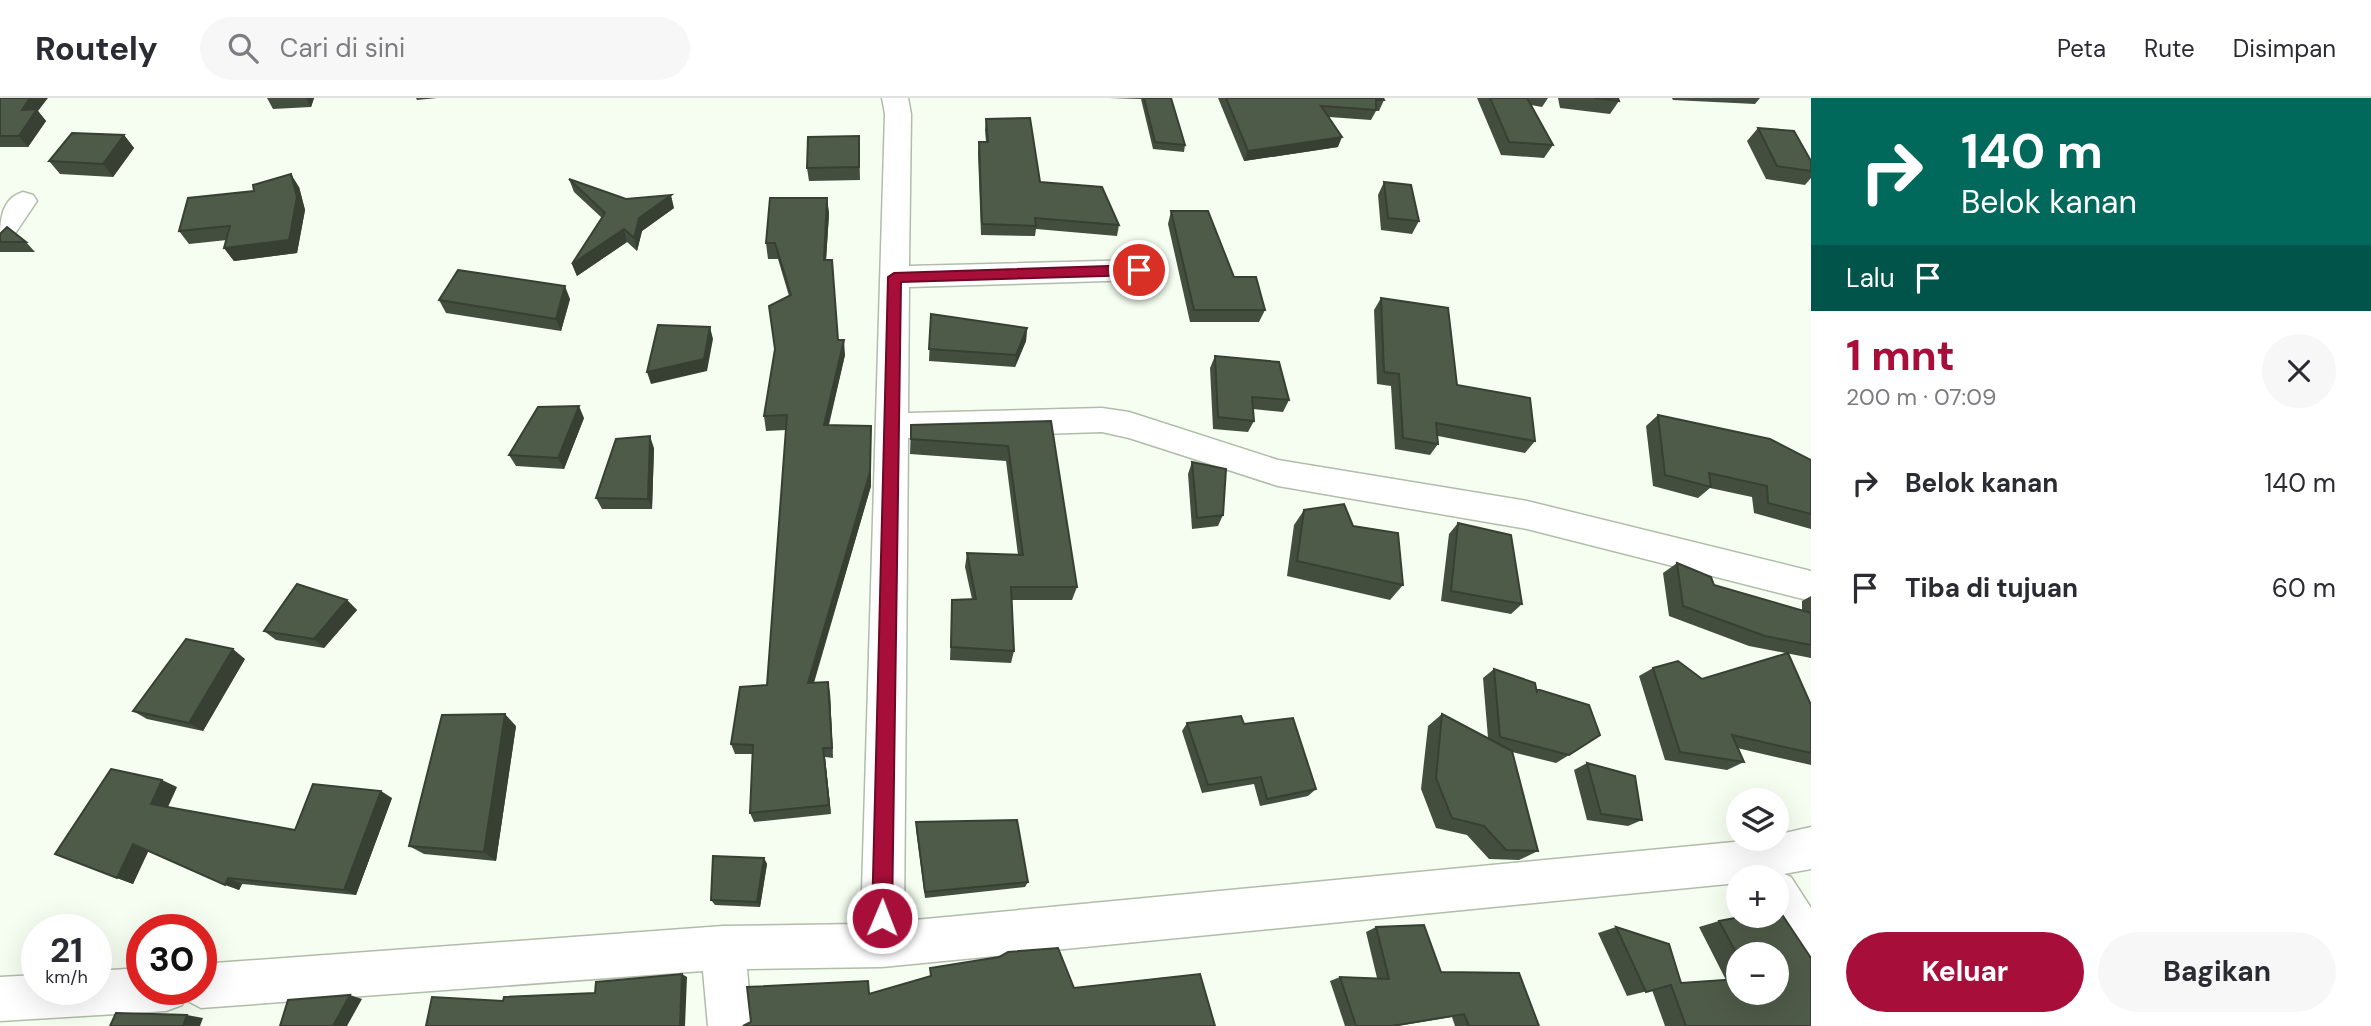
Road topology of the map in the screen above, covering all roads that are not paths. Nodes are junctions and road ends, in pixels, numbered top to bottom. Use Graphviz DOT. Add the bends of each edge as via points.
graph roads {
  1 [pos="895,98"];
  2 [pos="23,201"];
  3 [pos="0,234"];
  4 [pos="1139,270"];
  5 [pos="894,277"];
  6 [pos="890,426"];
  7 [pos="1811,586"];
  8 [pos="1811,848"];
  9 [pos="1784,865"];
  10 [pos="1726,879"];
  11 [pos="1789,912"];
  12 [pos="882,945"];
  13 [pos="1811,947"];
  14 [pos="723,948"];
  15 [pos="217,985"];
  16 [pos="126,991"];
  17 [pos="0,999"];
  18 [pos="730,1026"];
  1 -- 5 [label="street"];
  2 -- 3 [label="street"];
  4 -- 5 [label="street"];
  5 -- 6 [label="street"];
  6 -- 7 [label="street" via="1102,420 1278,473 1527,515"];
  6 -- 12 [label="street"];
  8 -- 9 [label="street"];
  10 -- 12 [label="street"];
  11 -- 13 [label="street"];
  12 -- 14 [label="street"];
  14 -- 15 [label="street"];
  14 -- 18 [label="street"];
  16 -- 17 [label="street"];
}
